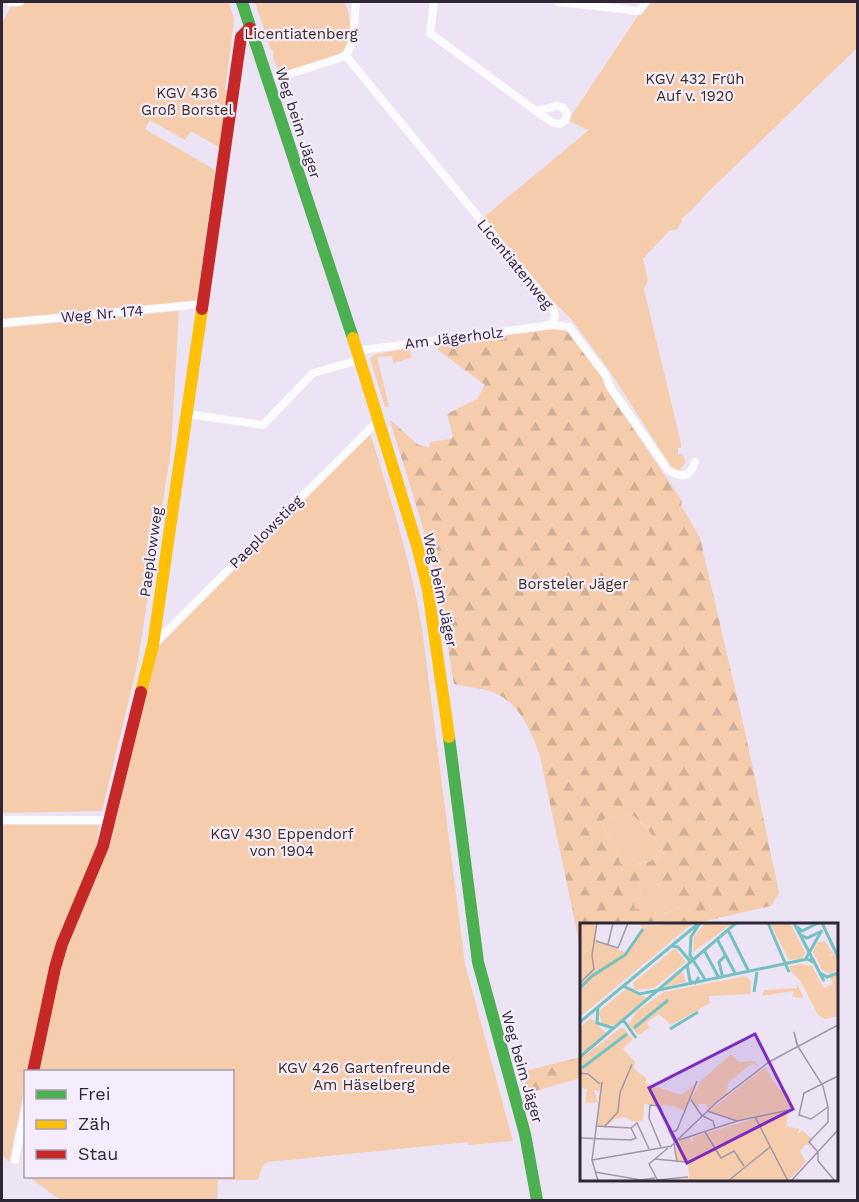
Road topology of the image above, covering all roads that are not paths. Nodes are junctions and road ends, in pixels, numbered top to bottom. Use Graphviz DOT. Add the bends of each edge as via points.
graph roads {
  1 [pos="10,2"];
  2 [pos="20,2"];
  3 [pos="242,2"];
  4 [pos="356,2"];
  5 [pos="434,2"];
  6 [pos="558,2"];
  7 [pos="646,2"];
  8 [pos="250,28"];
  9 [pos="346,56"];
  10 [pos="268,81"];
  11 [pos="537,111"];
  12 [pos="202,304"];
  13 [pos="2,323"];
  14 [pos="552,325"];
  15 [pos="358,356"];
  16 [pos="187,414"];
  17 [pos="379,420"];
  18 [pos="695,462"];
  19 [pos="153,645"];
  20 [pos="2,820"];
  21 [pos="110,820"];
  22 [pos="33,1070"];
  23 [pos="24,1117"];
  24 [pos="15,1160"];
  25 [pos="537,1200"];
  1 -- 2 [label="street"];
  3 -- 8 [label="street, Weg beim Jäger"];
  4 -- 9 [label="street" via="352,41"];
  5 -- 11 [label="street" via="430,33"];
  6 -- 7 [label="street" via="639,11"];
  8 -- 10 [label="street, Weg beim Jäger"];
  8 -- 12 [label="street, Paeplowweg" via="241,37"];
  9 -- 10 [label="street"];
  9 -- 14 [label="street, Licentiatenweg" via="553,308"];
  10 -- 15 [label="street, Weg beim Jäger"];
  12 -- 13 [label="street, Weg Nr. 174"];
  12 -- 16 [label="street, Paeplowweg"];
  14 -- 15 [label="street, Am Jägerholz"];
  14 -- 18 [label="street, Licentiatenweg" via="569,327 668,470 684,476"];
  15 -- 16 [label="street, Am Jägerholz" via="314,373 263,425"];
  15 -- 17 [label="street, Weg beim Jäger"];
  16 -- 19 [label="street, Paeplowweg"];
  17 -- 19 [label="street, Paeplowstieg"];
  17 -- 25 [label="street, Weg beim Jäger" via="428,590 478,962 525,1134"];
  19 -- 21 [label="street, Paeplowweg"];
  20 -- 21 [label="street"];
  21 -- 22 [label="street, Paeplowweg" via="62,944"];
  23 -- 24 [label="street"];
}
